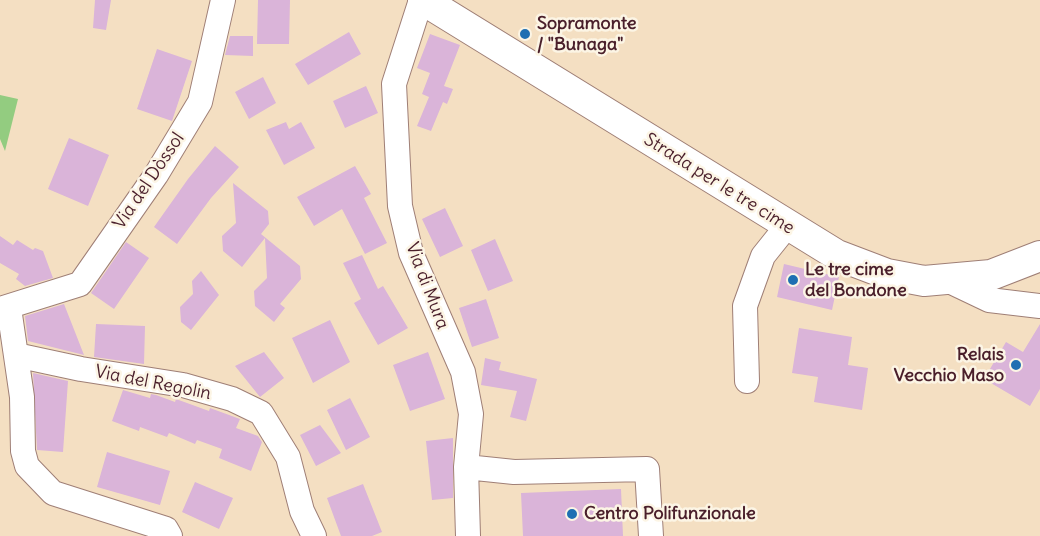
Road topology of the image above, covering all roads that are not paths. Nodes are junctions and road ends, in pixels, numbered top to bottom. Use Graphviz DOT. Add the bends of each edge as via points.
graph roads {
  1 [pos="223,0"];
  2 [pos="422,0"];
  3 [pos="787,226"];
  4 [pos="1040,256"];
  5 [pos="947,280"];
  6 [pos="1040,306"];
  7 [pos="4,308"];
  8 [pos="16,355"];
  9 [pos="747,381"];
  10 [pos="466,467"];
  11 [pos="170,536"];
  12 [pos="314,536"];
  13 [pos="468,536"];
  14 [pos="651,536"];
  1 -- 7 [label="street, Via del Dòssol" via="200,102 156,175 80,284"];
  2 -- 3 [label="main road, Strada per le tre cime"];
  2 -- 10 [label="street, Via di Mura" via="394,84 400,206 411,254 463,372 471,414"];
  3 -- 5 [label="main road, Strada per le tre cime" via="837,255 887,274 924,281"];
  3 -- 9 [label="street" via="763,256 745,306"];
  4 -- 5 [label="main road, Strada per le tre cime" via="991,275"];
  5 -- 6 [label="street" via="989,300"];
  7 -- 8 [label="street, Via del Dòssol"];
  8 -- 11 [label="street, Via del Dòssol" via="27,466 53,493 166,529"];
  8 -- 12 [label="street, Via del Regolin" via="183,385 232,399 261,413 288,457 302,511"];
  10 -- 13 [label="street, Via di Mura"];
  10 -- 14 [label="street" via="514,471 647,469"];
}
